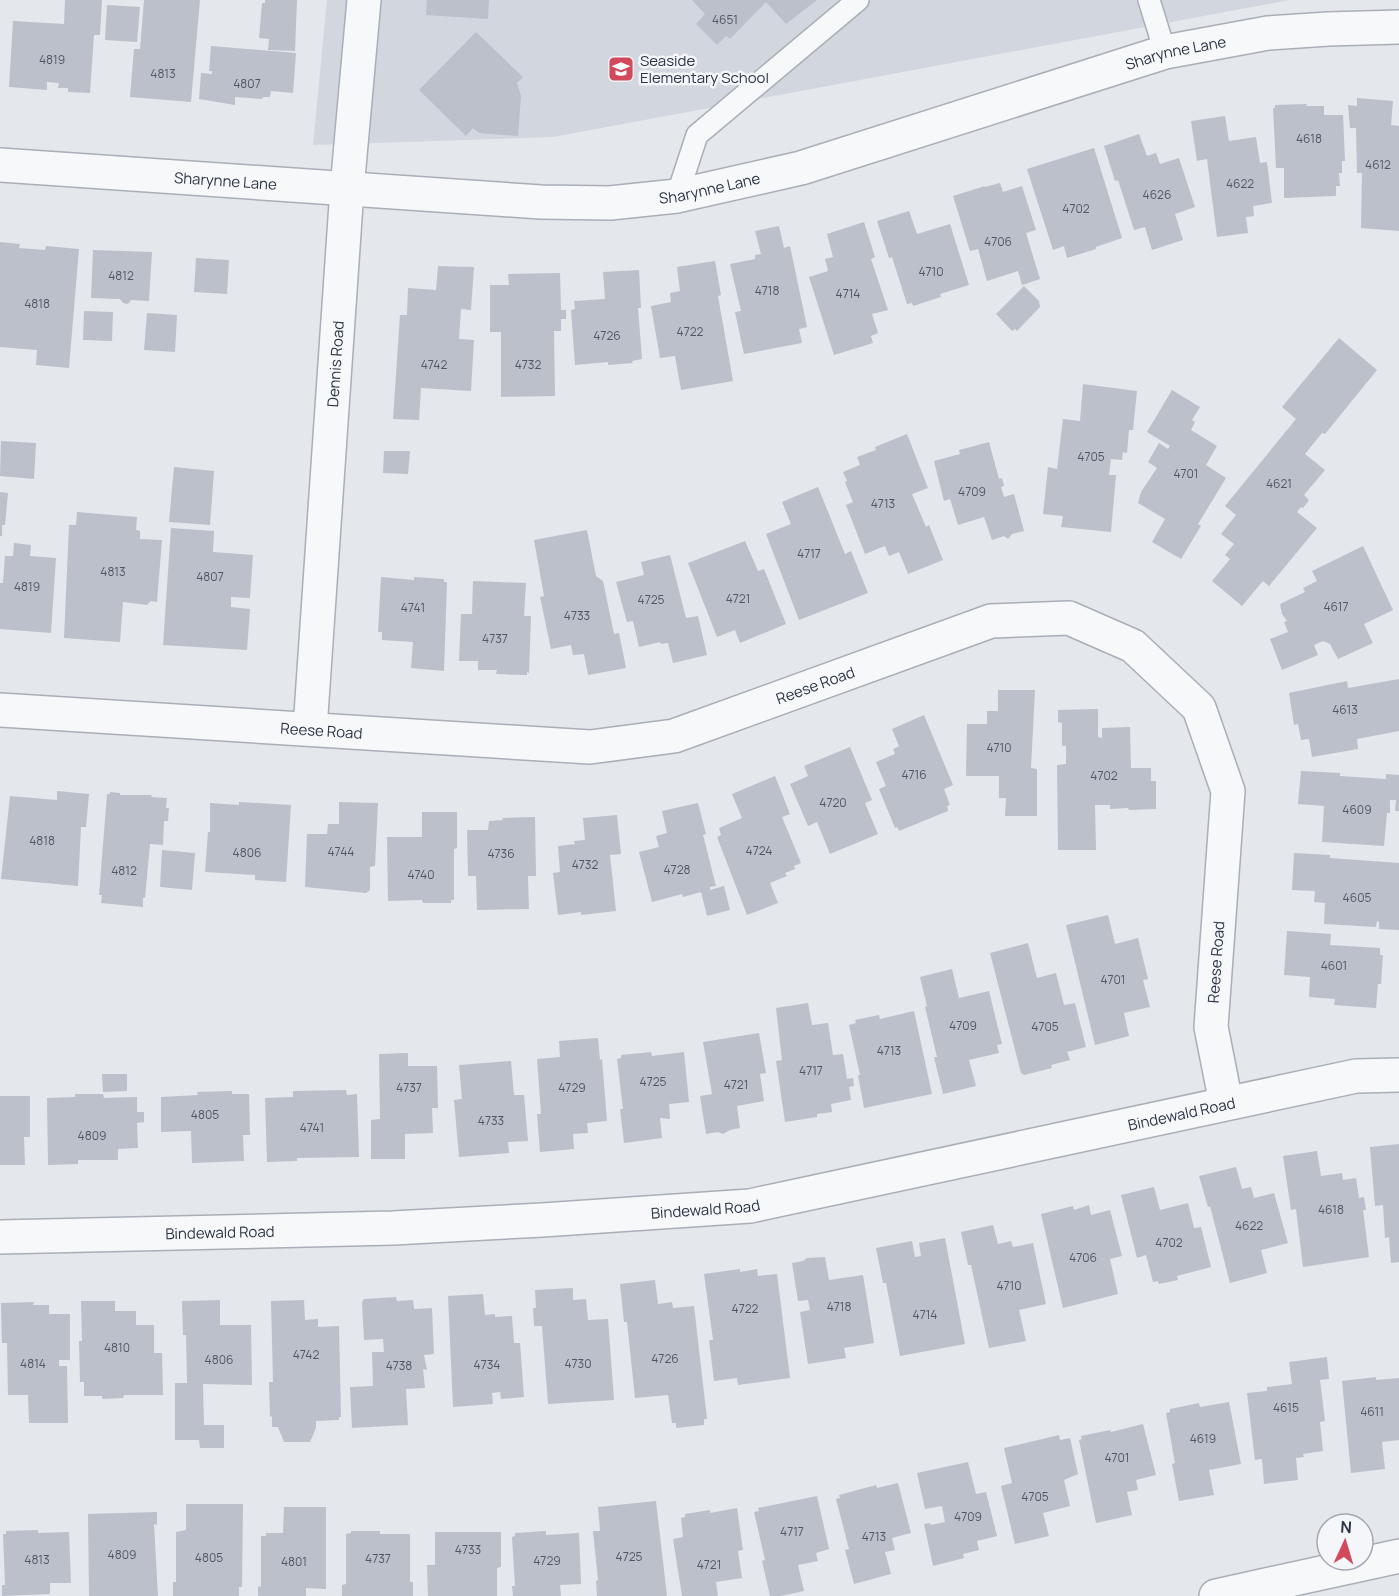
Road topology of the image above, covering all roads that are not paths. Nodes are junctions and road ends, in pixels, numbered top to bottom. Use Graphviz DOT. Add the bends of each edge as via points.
graph roads {
  1 [pos="364,0"];
  2 [pos="858,0"];
  3 [pos="1149,0"];
  4 [pos="1399,27"];
  5 [pos="1166,52"];
  6 [pos="0,165"];
  7 [pos="347,189"];
  8 [pos="677,196"];
  9 [pos="0,710"];
  10 [pos="310,729"];
  11 [pos="1399,1075"];
  12 [pos="1226,1103"];
  13 [pos="0,1237"];
  14 [pos="1399,1556"];
  15 [pos="1216,1596"];
  1 -- 7 [label="street, Dennis Road"];
  2 -- 8 [label="lane" via="697,135"];
  3 -- 5 [label="lane"];
  4 -- 5 [label="street, Sharynne Lane" via="1268,33"];
  5 -- 8 [label="street, Sharynne Lane" via="801,168"];
  6 -- 7 [label="street, Sharynne Lane"];
  7 -- 8 [label="street, Sharynne Lane" via="542,202 610,203"];
  7 -- 10 [label="street, Dennis Road"];
  9 -- 10 [label="street, Reese Road"];
  10 -- 12 [label="street, Reese Road" via="590,747 674,736 991,621 1069,618 1133,646 1199,708 1228,791 1211,1027"];
  11 -- 12 [label="street, Bindewald Road" via="1356,1076"];
  12 -- 13 [label="street, Bindewald Road" via="750,1206 393,1228"];
  14 -- 15 [label="street"];
}
